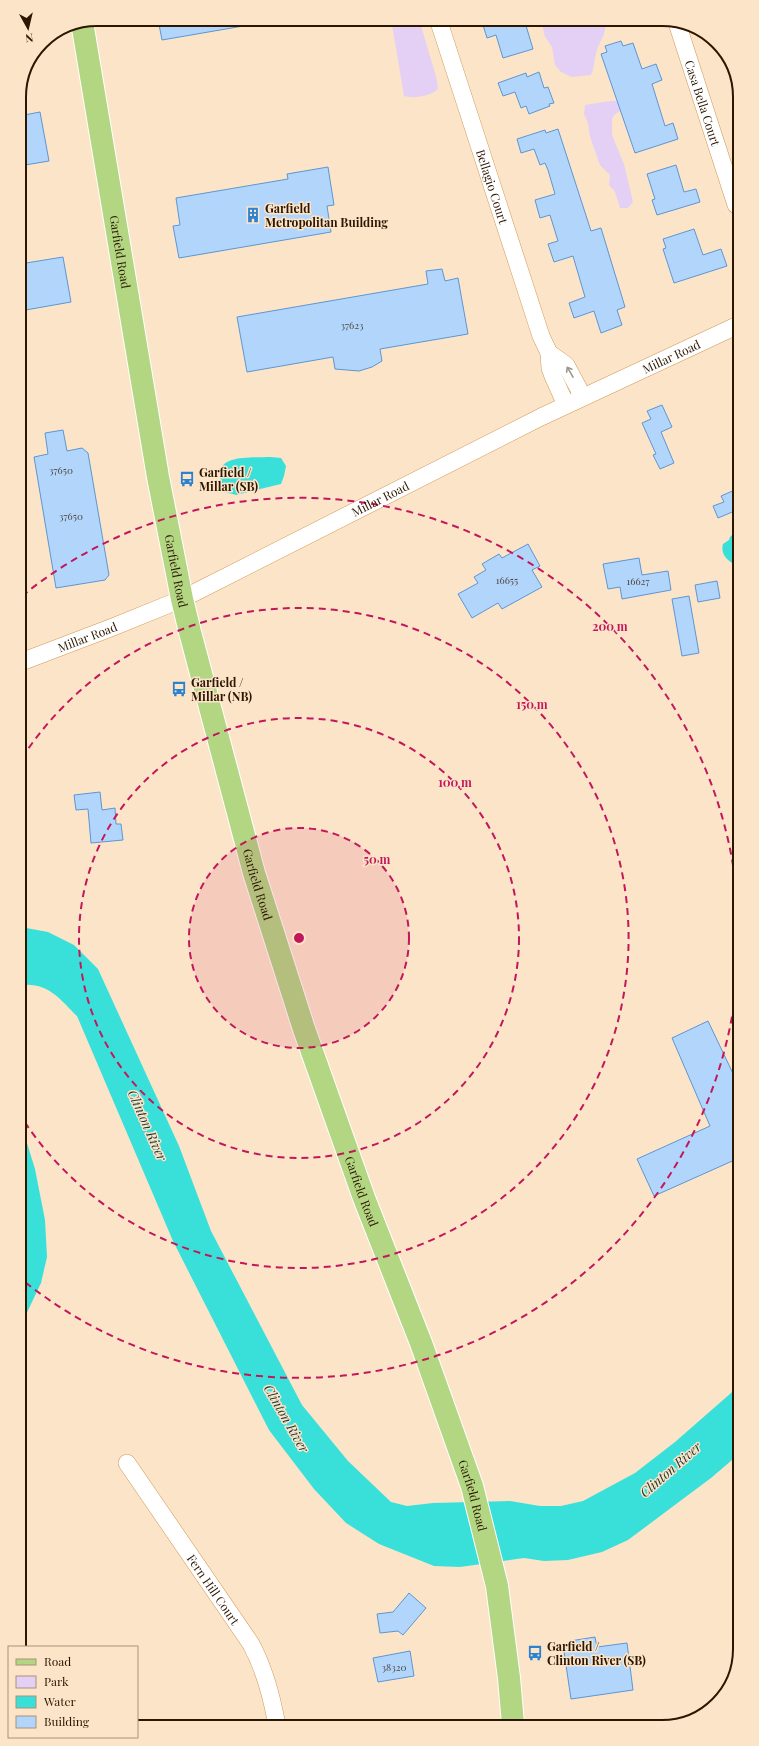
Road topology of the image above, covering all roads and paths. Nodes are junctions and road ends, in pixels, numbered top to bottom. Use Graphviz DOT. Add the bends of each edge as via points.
graph roads {
  1 [pos="440,26"];
  2 [pos="83,27"];
  3 [pos="679,28"];
  4 [pos="733,196"];
  5 [pos="733,327"];
  6 [pos="549,353"];
  7 [pos="583,397"];
  8 [pos="566,405"];
  9 [pos="182,599"];
  10 [pos="26,660"];
  11 [pos="127,1464"];
  12 [pos="276,1720"];
  13 [pos="513,1720"];
  1 -- 6 [label="street, Bellagio Court" via="541,336"];
  2 -- 9 [label="main road, Garfield Road" via="158,477"];
  3 -- 4 [label="street, Casa Bella Court"];
  5 -- 7 [label="street, Millar Road"];
  7 -- 6 [label="street, one-way" via="566,364"];
  6 -- 8 [label="street, Bellagio Court" via="551,372"];
  7 -- 8 [label="street, Millar Road"];
  8 -- 9 [label="street, Millar Road"];
  9 -- 10 [label="street, Millar Road"];
  9 -- 13 [label="main road, Garfield Road" via="252,865 281,961 362,1191 421,1343 472,1486 497,1586 510,1678"];
  11 -- 12 [label="street, Fern Hill Court" via="251,1644 267,1681"];
}
